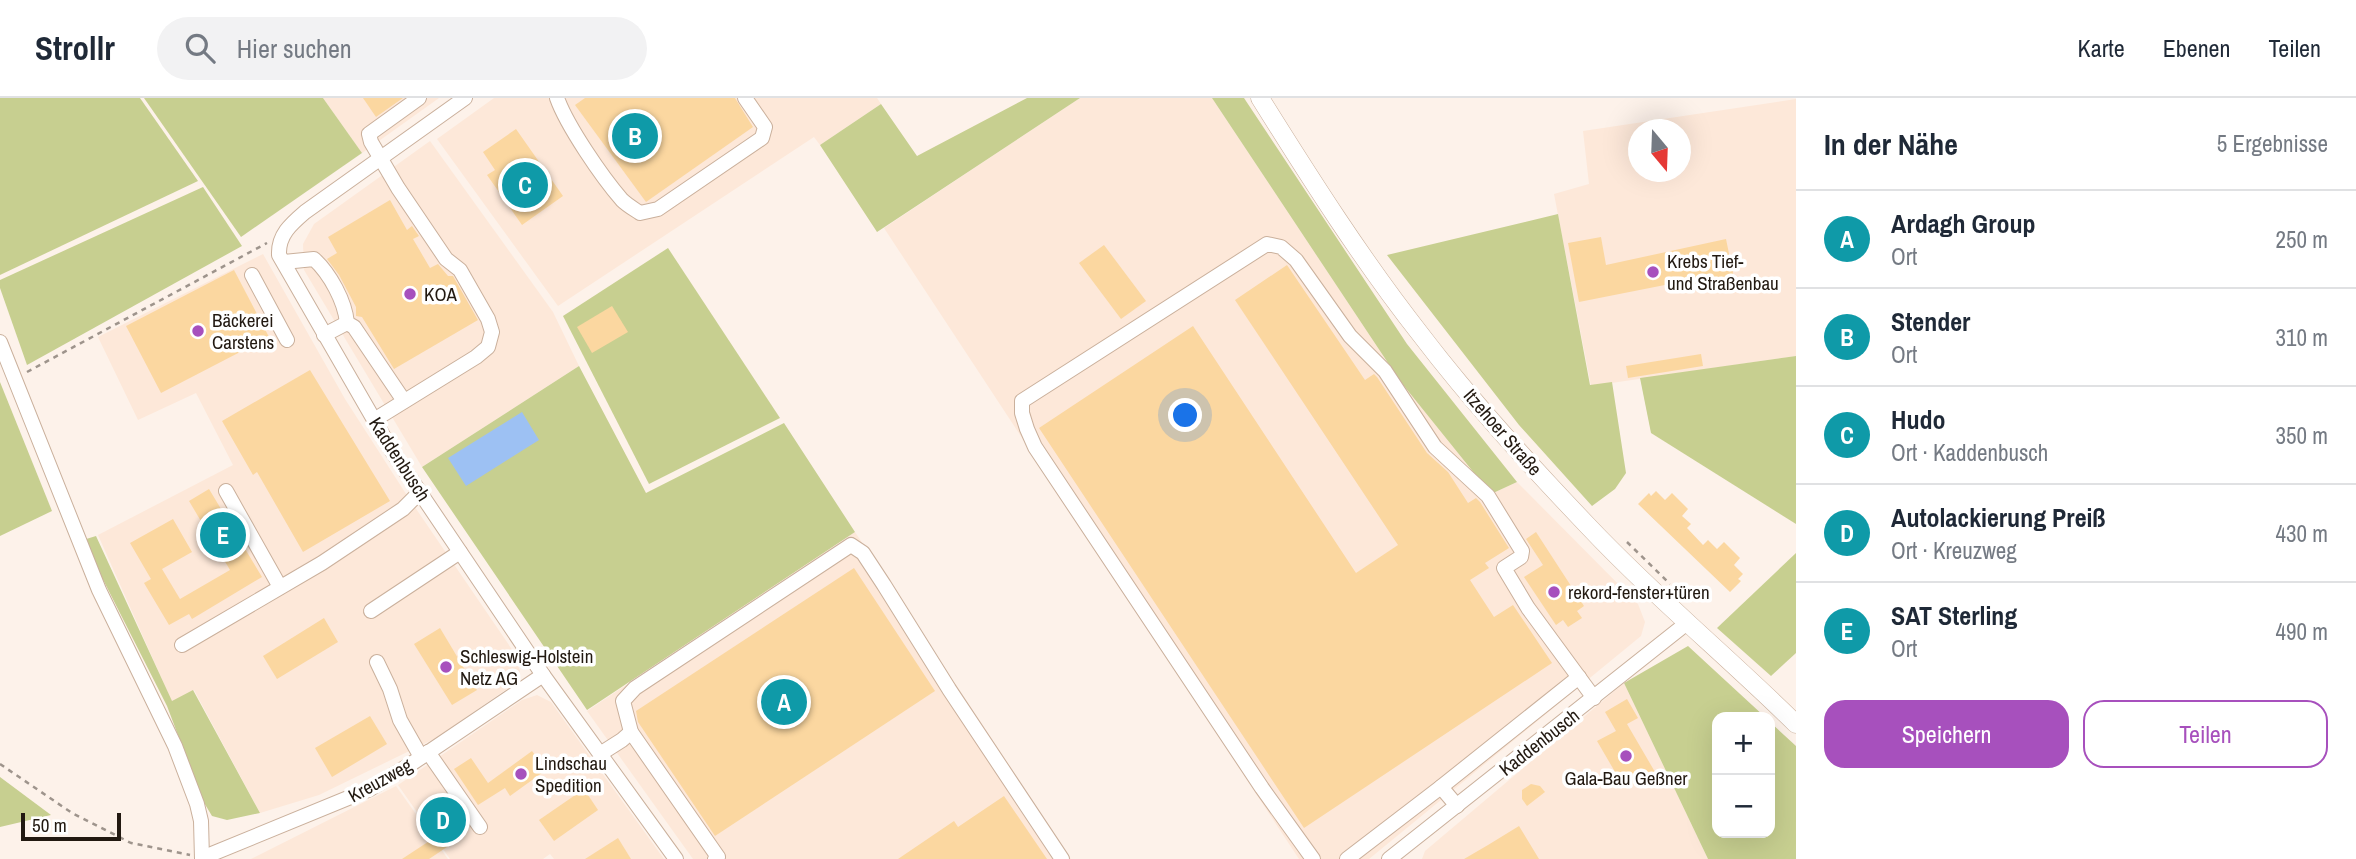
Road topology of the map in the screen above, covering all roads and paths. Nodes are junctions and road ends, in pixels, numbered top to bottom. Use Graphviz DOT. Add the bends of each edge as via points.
graph roads {
  1 [pos="419,98"];
  2 [pos="465,98"];
  3 [pos="557,98"];
  4 [pos="745,98"];
  5 [pos="1259,98"];
  6 [pos="380,158"];
  7 [pos="283,235"];
  8 [pos="284,262"];
  9 [pos="252,275"];
  10 [pos="347,323"];
  11 [pos="324,335"];
  12 [pos="286,340"];
  13 [pos="0,342"];
  14 [pos="15,379"];
  15 [pos="404,401"];
  16 [pos="374,420"];
  17 [pos="226,491"];
  18 [pos="420,492"];
  19 [pos="1628,542"];
  20 [pos="460,552"];
  21 [pos="280,587"];
  22 [pos="1673,587"];
  23 [pos="371,611"];
  24 [pos="1687,623"];
  25 [pos="182,645"];
  26 [pos="377,662"];
  27 [pos="543,675"];
  28 [pos="1579,677"];
  29 [pos="1594,698"];
  30 [pos="1796,724"];
  31 [pos="631,732"];
  32 [pos="600,754"];
  33 [pos="425,755"];
  34 [pos="0,764"];
  35 [pos="1441,787"];
  36 [pos="1457,806"];
  37 [pos="480,827"];
  38 [pos="1399,856"];
  39 [pos="202,858"];
  40 [pos="676,859"];
  41 [pos="715,859"];
  42 [pos="1062,859"];
  43 [pos="1313,859"];
  44 [pos="1348,859"];
  1 -- 6 [label="street" via="369,134"];
  2 -- 6 [label="street"];
  3 -- 4 [label="street" via="580,141 624,202 640,213 658,209 762,138 765,127"];
  5 -- 24 [label="main road, Itzehoer Straße" via="1429,345 1580,517"];
  6 -- 7 [label="street" via="305,212"];
  6 -- 15 [label="street" via="446,258 460,270 492,332 488,347 476,357"];
  7 -- 8 [label="street, Kaddenbusch" via="279,255"];
  7 -- 14 [label="path"];
  8 -- 10 [label="street" via="314,259 346,307"];
  8 -- 11 [label="street, Kaddenbusch"];
  9 -- 12 [label="street"];
  10 -- 11 [label="street"];
  10 -- 15 [label="street"];
  11 -- 16 [label="street, Kaddenbusch"];
  13 -- 14 [label="street"];
  14 -- 39 [label="street" via="99,590 180,757 200,812"];
  15 -- 16 [label="street"];
  16 -- 18 [label="street, Kaddenbusch"];
  17 -- 21 [label="street"];
  18 -- 20 [label="street, Kaddenbusch"];
  18 -- 21 [label="street" via="391,517"];
  19 -- 22 [label="path"];
  20 -- 23 [label="street"];
  20 -- 27 [label="street, Kaddenbusch"];
  21 -- 25 [label="street"];
  24 -- 29 [label="street, Kaddenbusch"];
  24 -- 30 [label="main road, Itzehoer Straße"];
  26 -- 33 [label="street" via="400,720"];
  27 -- 32 [label="street, Kaddenbusch"];
  27 -- 33 [label="street, Kreuzweg"];
  28 -- 29 [label="street"];
  28 -- 35 [label="street"];
  28 -- 43 [label="street" via="1504,568 1521,557 1522,551 1488,496 1435,447 1385,371 1350,336 1296,260 1281,247 1267,244 1022,401 1022,414 1035,447"];
  29 -- 36 [label="street, Kaddenbusch"];
  31 -- 32 [label="street"];
  31 -- 41 [label="street" via="718,857"];
  31 -- 42 [label="street" via="623,701 635,688 851,545 863,553"];
  32 -- 40 [label="street, Kaddenbusch"];
  33 -- 37 [label="street"];
  33 -- 39 [label="street, Kreuzweg" via="370,789"];
  34 -- 39 [label="path" via="72,813 131,843"];
  35 -- 36 [label="street"];
  35 -- 44 [label="street"];
  36 -- 38 [label="street, Kaddenbusch"];
}
